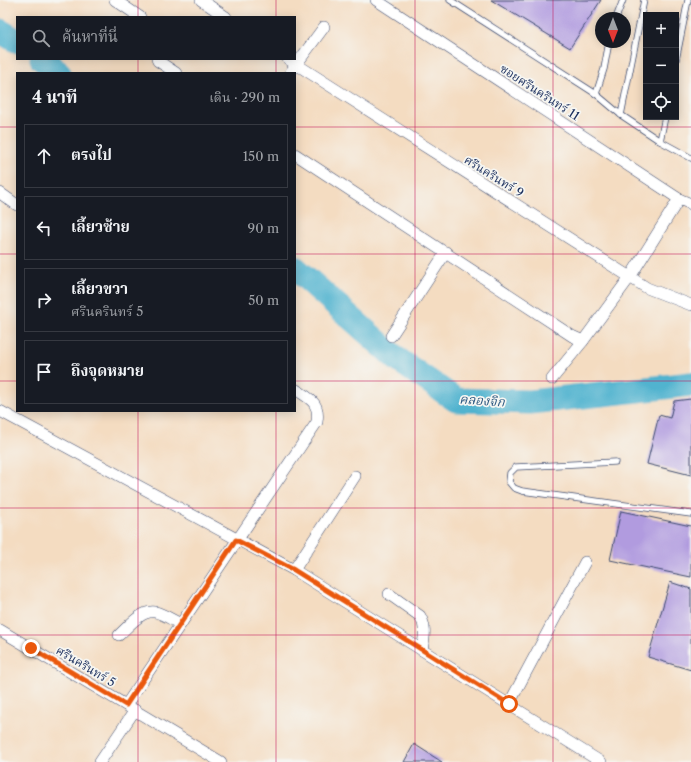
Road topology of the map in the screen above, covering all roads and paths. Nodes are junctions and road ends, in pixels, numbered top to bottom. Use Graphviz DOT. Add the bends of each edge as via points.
graph roads {
  1 [pos="115,0"];
  2 [pos="201,0"];
  3 [pos="376,0"];
  4 [pos="450,0"];
  5 [pos="623,0"];
  6 [pos="644,0"];
  7 [pos="688,0"];
  8 [pos="618,12"];
  9 [pos="139,16"];
  10 [pos="225,16"];
  11 [pos="324,27"];
  12 [pos="608,48"];
  13 [pos="678,48"];
  14 [pos="158,60"];
  15 [pos="292,66"];
  16 [pos="174,72"];
  17 [pos="596,94"];
  18 [pos="621,115"];
  19 [pos="664,120"];
  20 [pos="660,141"];
  21 [pos="296,155"];
  22 [pos="691,158"];
  23 [pos="2,196"];
  24 [pos="679,199"];
  25 [pos="16,204"];
  26 [pos="691,204"];
  27 [pos="446,252"];
  28 [pos="630,278"];
  29 [pos="691,305"];
  30 [pos="391,336"];
  31 [pos="583,341"];
  32 [pos="552,379"];
  33 [pos="296,390"];
  34 [pos="0,411"];
  35 [pos="615,462"];
  36 [pos="355,476"];
  37 [pos="691,514"];
  38 [pos="236,540"];
  39 [pos="585,562"];
  40 [pos="294,570"];
  41 [pos="389,594"];
  42 [pos="181,624"];
  43 [pos="1,634"];
  44 [pos="119,635"];
  45 [pos="422,650"];
  46 [pos="509,704"];
  47 [pos="131,708"];
  48 [pos="214,760"];
  49 [pos="100,762"];
  50 [pos="602,762"];
  1 -- 9 [label="street"];
  2 -- 10 [label="street"];
  3 -- 24 [label="street, ซอยศรีนครินทร์ 11"];
  4 -- 17 [label="lane"];
  5 -- 8 [label="lane"];
  6 -- 18 [label="lane"];
  7 -- 13 [label="lane"];
  11 -- 15 [label="street"];
  12 -- 17 [label="lane"];
  14 -- 16 [label="street"];
  15 -- 28 [label="street, ศรีนครินทร์ 9"];
  17 -- 18 [label="lane"];
  18 -- 20 [label="lane"];
  19 -- 20 [label="lane"];
  20 -- 22 [label="lane"];
  21 -- 27 [label="street"];
  23 -- 25 [label="street"];
  24 -- 26 [label="street, ซอยศรีนครินทร์ 11"];
  24 -- 28 [label="street"];
  27 -- 30 [label="street"];
  27 -- 31 [label="street"];
  28 -- 29 [label="street, ศรีนครินทร์ 9" via="647,288"];
  28 -- 31 [label="street"];
  31 -- 32 [label="street"];
  33 -- 38 [label="street" via="314,402 318,413 317,422"];
  34 -- 38 [label="street"];
  35 -- 37 [label="lane" via="516,467 510,473 509,482 514,488 522,491"];
  36 -- 40 [label="street"];
  38 -- 40 [label="street"];
  38 -- 42 [label="street"];
  39 -- 46 [label="street"];
  40 -- 45 [label="street"];
  41 -- 45 [label="street" via="420,616 424,622"];
  42 -- 44 [label="street" via="155,612 145,613"];
  42 -- 47 [label="street"];
  43 -- 47 [label="street, ศรีนครินทร์ 5"];
  45 -- 46 [label="street"];
  46 -- 50 [label="street"];
  47 -- 48 [label="street, ศรีนครินทร์ 5"];
  47 -- 49 [label="street"];
}
